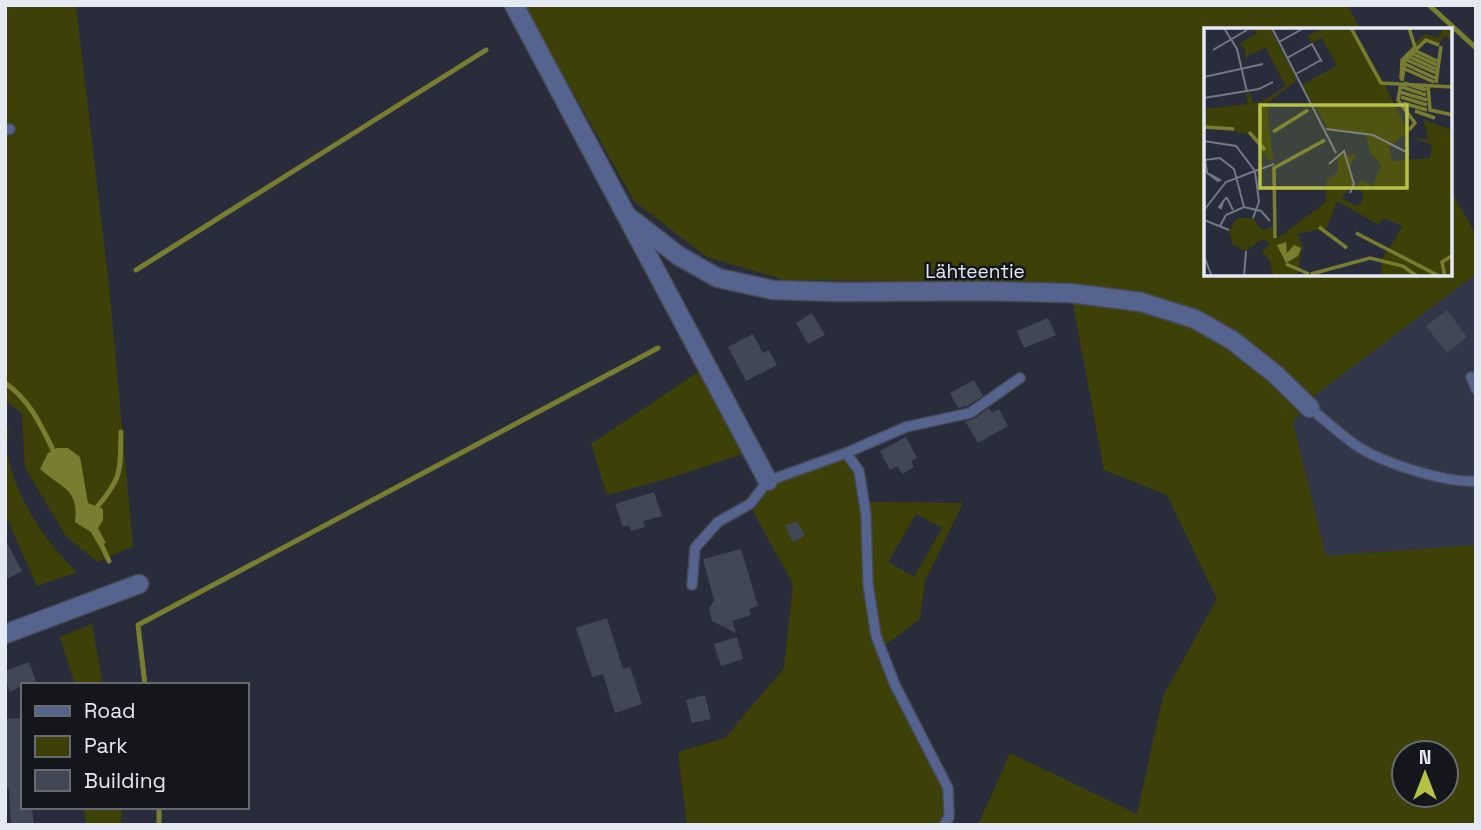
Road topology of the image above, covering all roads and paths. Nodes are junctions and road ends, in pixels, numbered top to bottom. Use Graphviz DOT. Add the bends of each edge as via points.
graph roads {
  1 [pos="514,5"];
  2 [pos="626,215"];
  3 [pos="1471,377"];
  4 [pos="1020,378"];
  5 [pos="1476,389"];
  6 [pos="1310,408"];
  7 [pos="846,453"];
  8 [pos="768,481"];
  9 [pos="1476,481"];
  10 [pos="139,584"];
  11 [pos="692,585"];
  12 [pos="5,634"];
  13 [pos="944,825"];
  1 -- 2 [label="street, Lähteentie"];
  2 -- 6 [label="street, Lähteentie" via="679,256 718,278 774,290 1070,293 1141,302 1195,319 1232,340"];
  2 -- 8 [label="street, Lähteentie"];
  3 -- 5 [label="lane"];
  4 -- 7 [label="lane" via="970,413 906,427"];
  6 -- 9 [label="lane" via="1359,447 1407,468"];
  7 -- 8 [label="lane"];
  7 -- 13 [label="lane" via="859,471 876,636 895,685 948,788 949,817"];
  8 -- 11 [label="lane" via="750,504 718,522 695,548"];
  10 -- 12 [label="street"];
}
